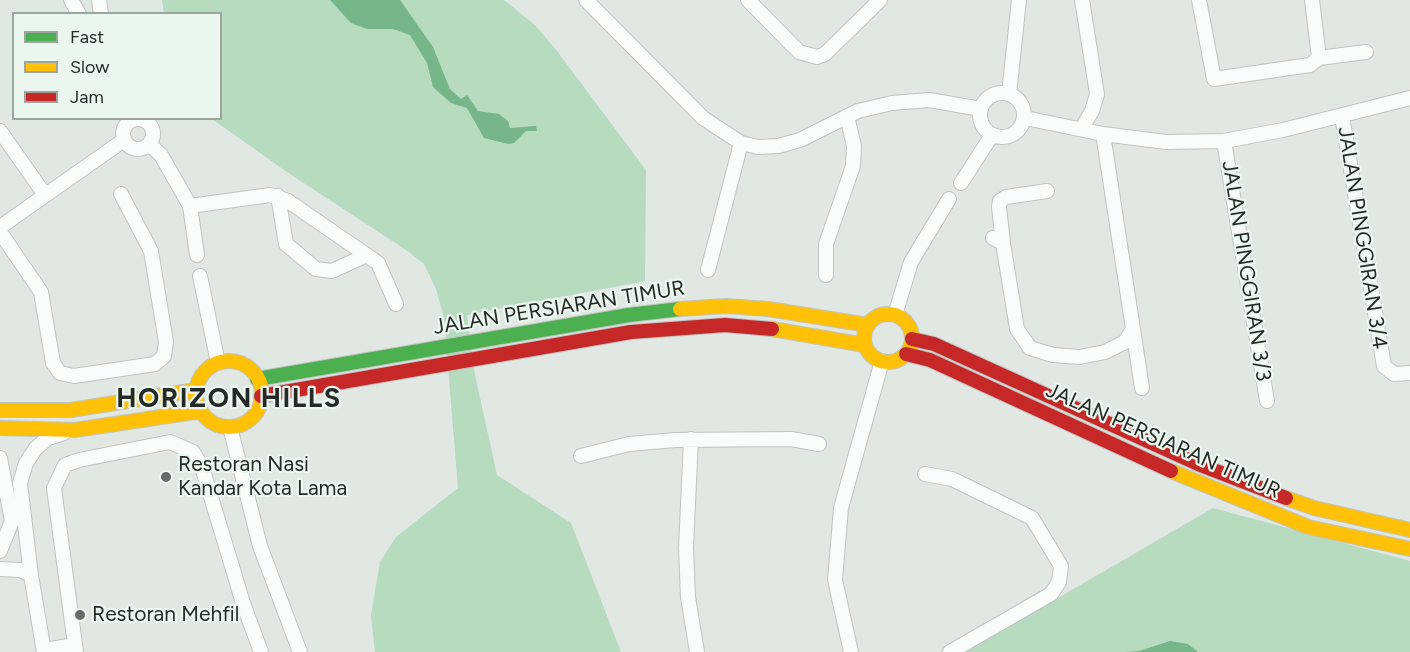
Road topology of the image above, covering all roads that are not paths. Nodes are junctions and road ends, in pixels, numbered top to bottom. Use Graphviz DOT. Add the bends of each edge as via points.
graph roads {
  1 [pos="747,0"];
  2 [pos="880,0"];
  3 [pos="1019,0"];
  4 [pos="1082,0"];
  5 [pos="1199,0"];
  6 [pos="1312,0"];
  7 [pos="591,2"];
  8 [pos="1366,52"];
  9 [pos="1319,58"];
  10 [pos="1010,94"];
  11 [pos="1410,98"];
  12 [pos="981,109"];
  13 [pos="847,116"];
  14 [pos="1342,116"];
  15 [pos="1024,118"];
  16 [pos="132,120"];
  17 [pos="141,120"];
  18 [pos="1082,128"];
  19 [pos="0,131"];
  20 [pos="1103,134"];
  21 [pos="992,135"];
  22 [pos="124,140"];
  23 [pos="1224,141"];
  24 [pos="741,143"];
  25 [pos="149,144"];
  26 [pos="961,183"];
  27 [pos="1047,191"];
  28 [pos="121,194"];
  29 [pos="45,195"];
  30 [pos="278,196"];
  31 [pos="949,199"];
  32 [pos="190,206"];
  33 [pos="0,227"];
  34 [pos="0,232"];
  35 [pos="197,255"];
  36 [pos="367,255"];
  37 [pos="708,270"];
  38 [pos="826,275"];
  39 [pos="201,276"];
  40 [pos="396,304"];
  41 [pos="895,315"];
  42 [pos="868,325"];
  43 [pos="1134,329"];
  44 [pos="912,339"];
  45 [pos="865,345"];
  46 [pos="906,354"];
  47 [pos="882,361"];
  48 [pos="218,363"];
  49 [pos="1410,373"];
  50 [pos="257,379"];
  51 [pos="1142,388"];
  52 [pos="196,390"];
  53 [pos="261,396"];
  54 [pos="1267,401"];
  55 [pos="0,410"];
  56 [pos="201,411"];
  57 [pos="230,427"];
  58 [pos="0,428"];
  59 [pos="75,430"];
  60 [pos="691,439"];
  61 [pos="819,444"];
  62 [pos="581,456"];
  63 [pos="0,458"];
  64 [pos="925,474"];
  65 [pos="1410,530"];
  66 [pos="1410,549"];
  67 [pos="0,551"];
  68 [pos="0,569"];
  69 [pos="31,575"];
  70 [pos="75,649"];
  71 [pos="44,651"];
  72 [pos="261,652"];
  73 [pos="300,652"];
  74 [pos="698,652"];
  75 [pos="850,652"];
  76 [pos="950,652"];
  1 -- 2 [label="street" via="799,52 810,57 825,54"];
  3 -- 10 [label="street"];
  4 -- 18 [label="street" via="1097,94"];
  5 -- 9 [label="street" via="1214,79 1310,65"];
  6 -- 9 [label="street"];
  7 -- 24 [label="street" via="703,118"];
  8 -- 9 [label="street"];
  10 -- 12 [label="street" via="992,95"];
  10 -- 15 [label="street" via="1023,106"];
  11 -- 14 [label="street"];
  12 -- 13 [label="street" via="929,100 892,103"];
  12 -- 21 [label="street" via="981,121"];
  13 -- 24 [label="street" via="800,140 778,146"];
  13 -- 38 [label="street" via="854,146 853,166 826,244"];
  14 -- 23 [label="street"];
  14 -- 49 [label="street, JALAN PINGGIRAN 3/4" via="1384,366 1394,374"];
  15 -- 18 [label="street"];
  15 -- 21 [label="street" via="1013,135"];
  16 -- 22 [label="street" via="125,125"];
  17 -- 25 [label="street" via="150,126"];
  18 -- 20 [label="street"];
  19 -- 29 [label="street"];
  20 -- 23 [label="street" via="1166,142"];
  20 -- 43 [label="street"];
  21 -- 26 [label="street"];
  22 -- 25 [label="street" via="135,149"];
  22 -- 29 [label="street"];
  23 -- 54 [label="street, JALAN PINGGIRAN 3/3"];
  24 -- 37 [label="street"];
  25 -- 32 [label="street" via="161,155"];
  27 -- 43 [label="street" via="1000,201 998,240 1017,329 1030,348 1080,357 1105,352 1125,342"];
  28 -- 34 [label="street" via="152,251 166,342 164,356 155,364 74,376 60,373 53,363 41,292"];
  29 -- 33 [label="street"];
  30 -- 32 [label="street"];
  30 -- 36 [label="street"];
  30 -- 36 [label="street" via="286,244 316,269 332,271"];
  31 -- 41 [label="street" via="911,262"];
  32 -- 35 [label="street"];
  36 -- 40 [label="street" via="378,263"];
  39 -- 48 [label="street"];
  41 -- 42 [label="street, JALAN PERSIARAN TIMUR" via="880,316"];
  41 -- 44 [label="street" via="907,324"];
  42 -- 45 [label="street"];
  42 -- 50 [label="street, JALAN PERSIARAN TIMUR" via="768,309 680,309"];
  43 -- 51 [label="street"];
  44 -- 46 [label="street"];
  44 -- 65 [label="street, JALAN PERSIARAN TIMUR" via="934,344 1198,464 1314,508"];
  45 -- 47 [label="street" via="868,352"];
  45 -- 53 [label="street, JALAN PERSIARAN TIMUR" via="766,328 682,327 631,332"];
  46 -- 47 [label="street" via="895,361"];
  46 -- 66 [label="street, JALAN PERSIARAN TIMUR" via="930,360 1194,482 1308,527"];
  47 -- 75 [label="street" via="841,508 835,580"];
  48 -- 50 [label="street" via="236,363"];
  48 -- 52 [label="street" via="203,374"];
  50 -- 53 [label="street"];
  52 -- 55 [label="street" via="71,410"];
  52 -- 56 [label="street"];
  53 -- 57 [label="street" via="255,414"];
  56 -- 57 [label="street" via="213,423"];
  56 -- 59 [label="street"];
  57 -- 73 [label="street" via="260,546"];
  58 -- 59 [label="street"];
  59 -- 69 [label="street" via="48,438 26,463 20,483"];
  60 -- 61 [label="street" via="791,439"];
  60 -- 62 [label="street" via="629,444"];
  60 -- 74 [label="street" via="687,587"];
  63 -- 67 [label="street" via="12,521"];
  64 -- 76 [label="street" via="952,479 1032,518 1061,566 1059,582 1051,594"];
  68 -- 69 [label="street" via="21,570"];
  69 -- 71 [label="street"];
  70 -- 71 [label="street"];
  70 -- 72 [label="street" via="54,488 65,465 72,462 170,442 193,452 202,467"];
}
